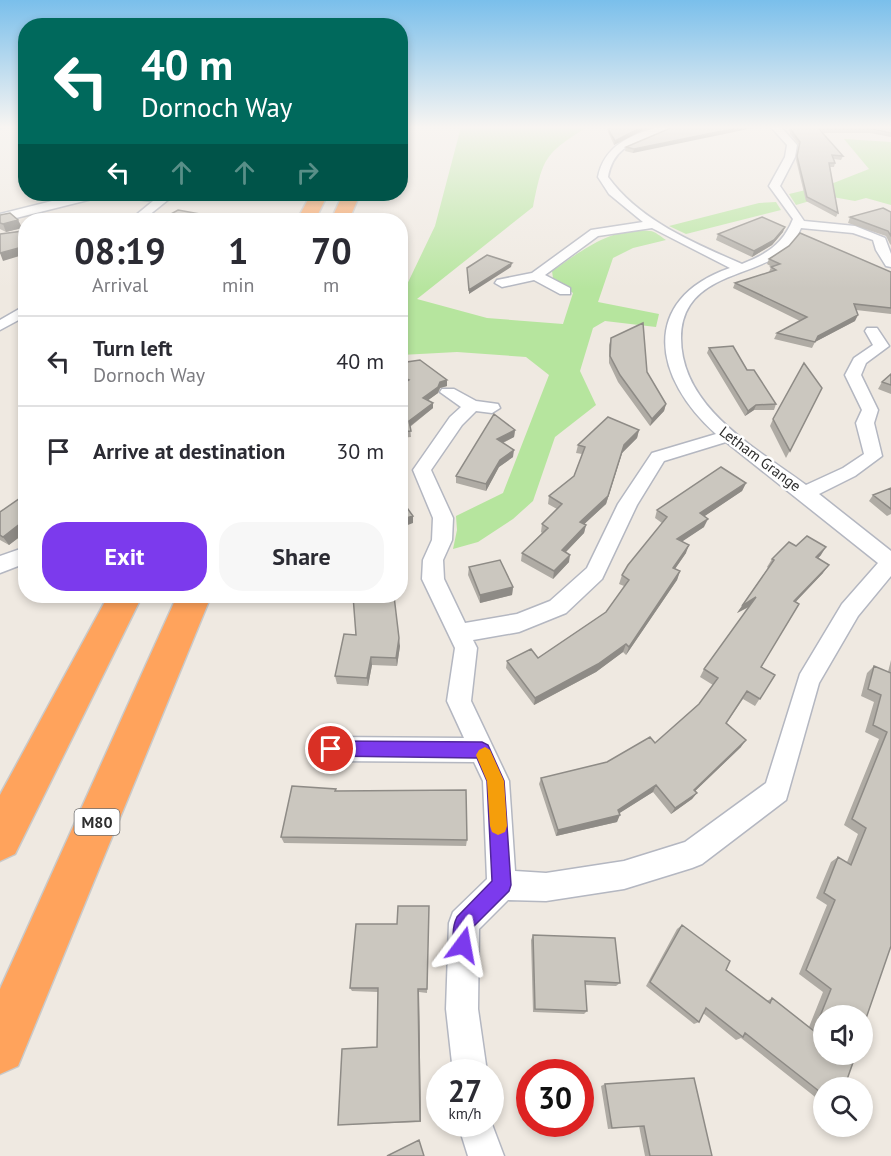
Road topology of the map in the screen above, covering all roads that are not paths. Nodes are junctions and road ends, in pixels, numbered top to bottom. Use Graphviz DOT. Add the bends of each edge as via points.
graph roads {
  1 [pos="606,181"];
  2 [pos="777,181"];
  3 [pos="65,201"];
  4 [pos="160,201"];
  5 [pos="18,213"];
  6 [pos="19,213"];
  7 [pos="145,213"];
  8 [pos="0,218"];
  9 [pos="656,224"];
  10 [pos="798,224"];
  11 [pos="891,263"];
  12 [pos="739,267"];
  13 [pos="536,276"];
  14 [pos="502,283"];
  15 [pos="565,291"];
  16 [pos="18,314"];
  17 [pos="0,326"];
  18 [pos="872,331"];
  19 [pos="448,392"];
  20 [pos="728,436"];
  21 [pos="805,493"];
  22 [pos="18,557"];
  23 [pos="891,562"];
  24 [pos="0,565"];
  25 [pos="121,603"];
  26 [pos="191,603"];
  27 [pos="459,633"];
  28 [pos="331,749"];
  29 [pos="482,750"];
  30 [pos="0,839"];
  31 [pos="502,885"];
  32 [pos="0,1048"];
  33 [pos="468,1059"];
  34 [pos="478,1137"];
  35 [pos="486,1156"];
  1 -- 9 [label="street" via="617,195"];
  2 -- 10 [label="street" via="774,186 799,219"];
  3 -- 6 [label="street"];
  4 -- 7 [label="street"];
  5 -- 8 [label="street"];
  9 -- 12 [label="street"];
  9 -- 13 [label="street" via="595,233"];
  10 -- 11 [label="street" via="855,230 879,238"];
  10 -- 12 [label="street, Letham Grange" via="780,252"];
  12 -- 20 [label="street, Letham Grange" via="698,288 681,305 671,341 680,376 698,404"];
  13 -- 14 [label="street"];
  13 -- 15 [label="street"];
  16 -- 17 [label="street"];
  18 -- 21 [label="street" via="881,346 859,361 854,375 870,410 865,423 873,456"];
  19 -- 27 [label="street" via="482,407 456,421 422,470 443,519 442,540 433,560 433,579"];
  20 -- 21 [label="street, Letham Grange"];
  20 -- 27 [label="street" via="658,457 628,504 595,573 558,607 519,623"];
  21 -- 23 [label="street, Letham Grange"];
  22 -- 24 [label="street"];
  23 -- 31 [label="street" via="850,610 808,681 777,791 692,854 624,875 546,887"];
  25 -- 30 [label="highway"];
  26 -- 32 [label="highway, M80"];
  27 -- 29 [label="street" via="466,648 459,700"];
  28 -- 29 [label="street"];
  29 -- 31 [label="street" via="496,781"];
  31 -- 33 [label="street" via="464,923 462,1009"];
  34 -- 35 [label="street"];
}
